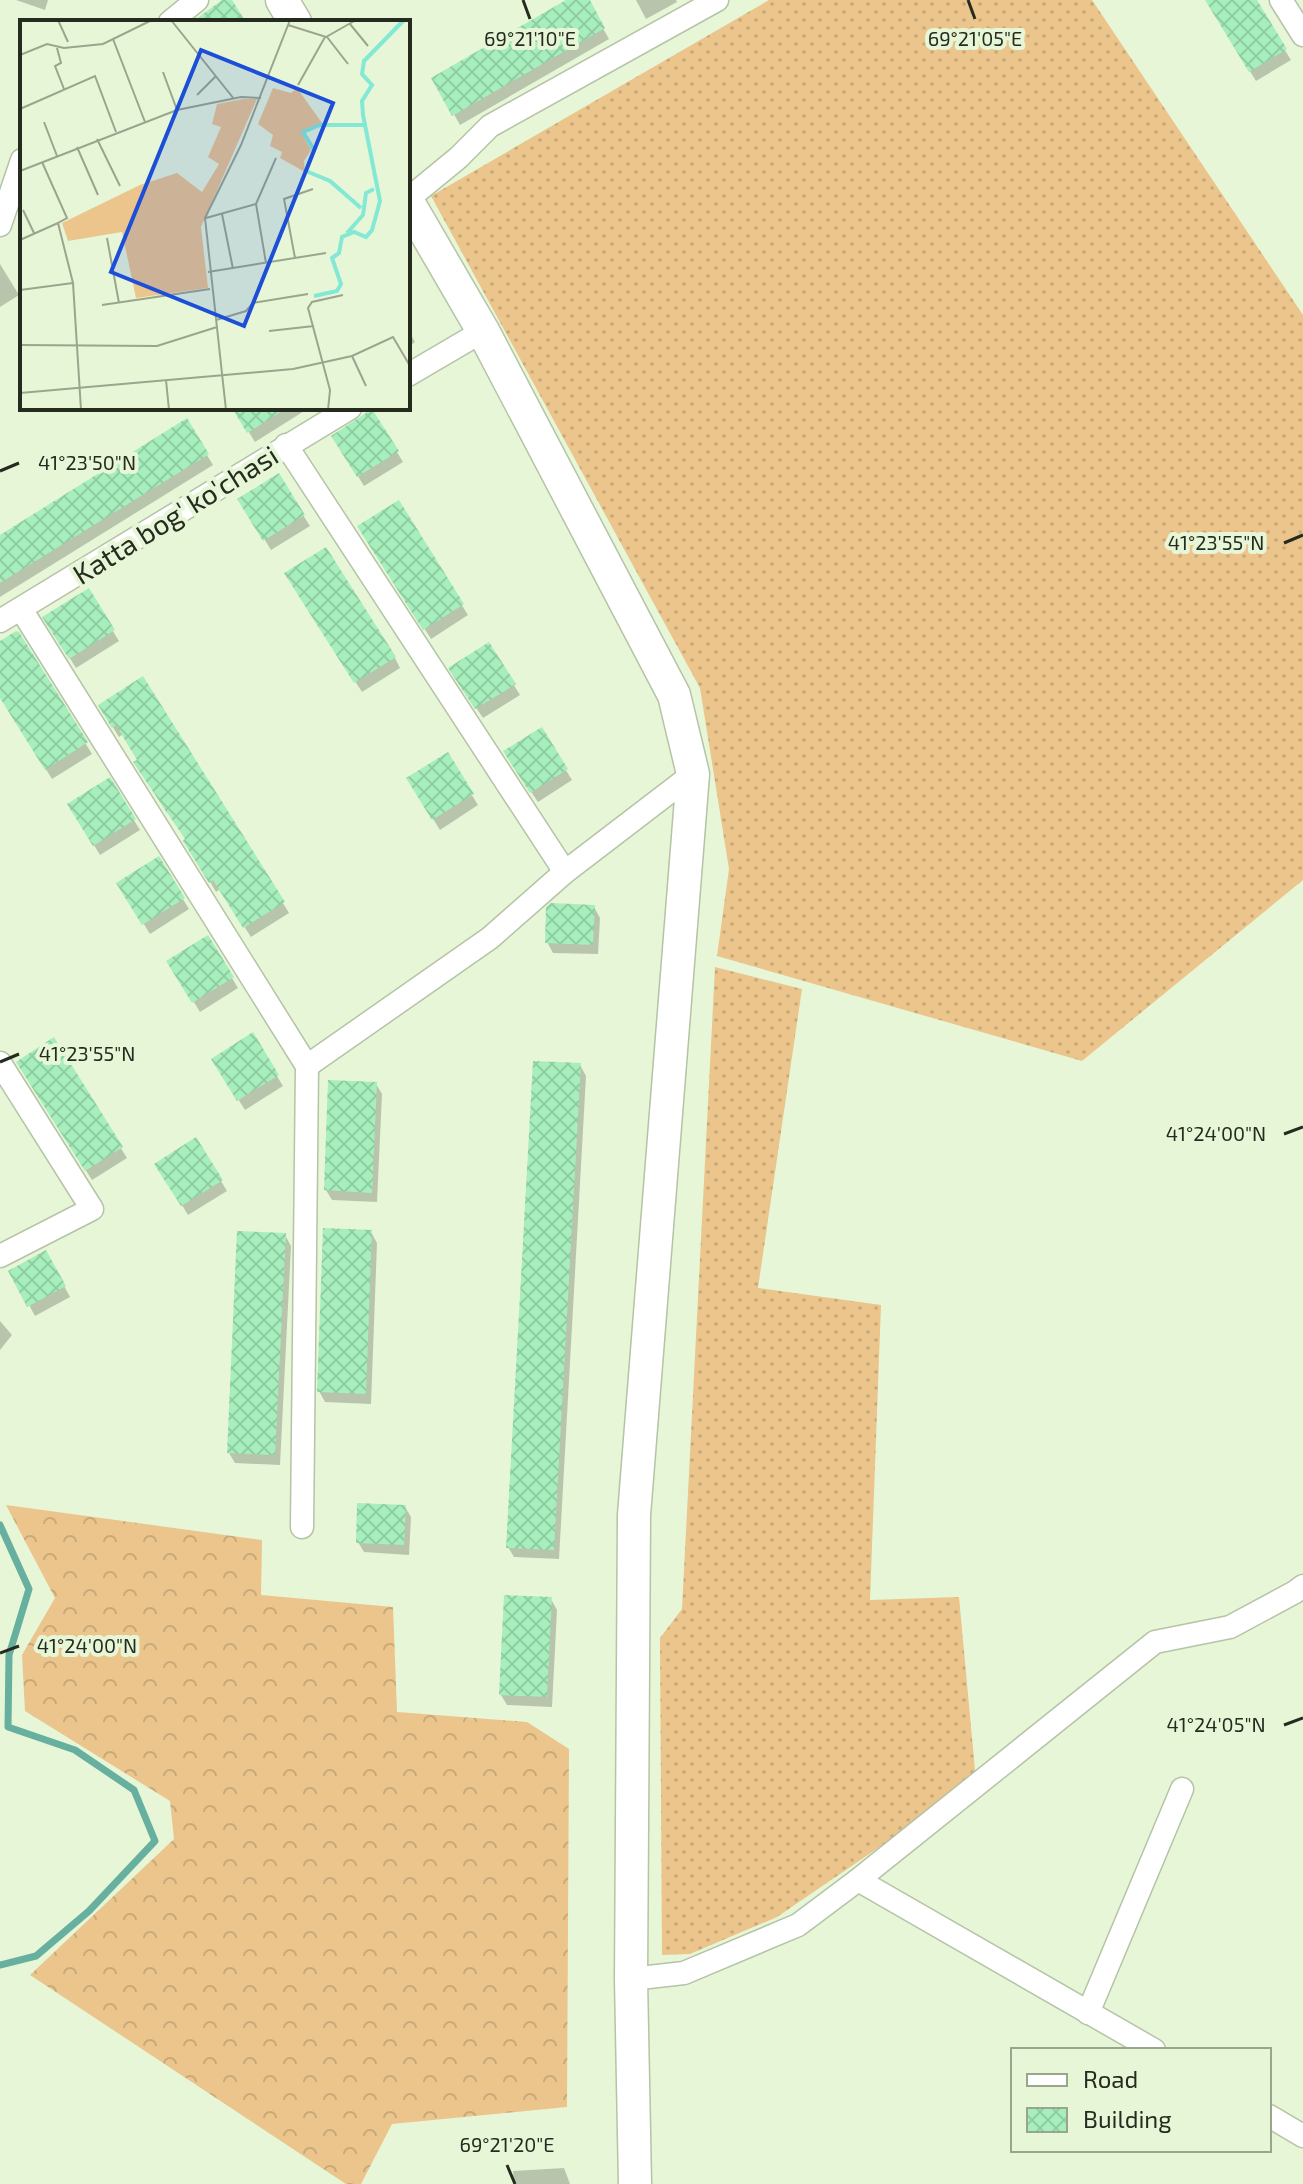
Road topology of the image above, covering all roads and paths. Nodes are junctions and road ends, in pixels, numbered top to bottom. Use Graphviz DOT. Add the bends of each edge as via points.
graph roads {
  1 [pos="197,0"];
  2 [pos="282,0"];
  3 [pos="717,0"];
  4 [pos="1281,0"];
  5 [pos="172,20"];
  6 [pos="294,20"];
  7 [pos="1303,35"];
  8 [pos="20,166"];
  9 [pos="410,198"];
  10 [pos="410,203"];
  11 [pos="0,225"];
  12 [pos="483,331"];
  13 [pos="410,374"];
  14 [pos="347,410"];
  15 [pos="286,445"];
  16 [pos="21,609"];
  17 [pos="0,621"];
  18 [pos="693,774"];
  19 [pos="565,872"];
  20 [pos="0,1063"];
  21 [pos="307,1066"];
  22 [pos="0,1256"];
  23 [pos="302,1527"];
  24 [pos="1300,1593"];
  25 [pos="1182,1789"];
  26 [pos="858,1880"];
  27 [pos="631,1979"];
  28 [pos="1088,2013"];
  29 [pos="1150,2048"];
  30 [pos="1271,2117"];
  31 [pos="1303,2136"];
  32 [pos="635,2184"];
  1 -- 5 [label="street"];
  2 -- 6 [label="main road"];
  3 -- 9 [label="street" via="490,126"];
  4 -- 7 [label="street"];
  8 -- 11 [label="street"];
  10 -- 12 [label="main road"];
  12 -- 13 [label="street"];
  12 -- 18 [label="main road" via="674,695"];
  14 -- 15 [label="street, Katta bog' ko'chasi"];
  15 -- 16 [label="street, Katta bog' ko'chasi"];
  15 -- 19 [label="street"];
  16 -- 17 [label="street, Katta bog' ko'chasi"];
  16 -- 21 [label="street"];
  18 -- 19 [label="street"];
  18 -- 27 [label="main road" via="634,1515"];
  19 -- 21 [label="street" via="490,938"];
  20 -- 22 [label="street" via="92,1209"];
  21 -- 23 [label="street"];
  24 -- 26 [label="street" via="1230,1627 1155,1642"];
  25 -- 28 [label="street"];
  26 -- 27 [label="street" via="798,1925 684,1973"];
  26 -- 28 [label="street"];
  27 -- 32 [label="main road"];
  28 -- 29 [label="street"];
  30 -- 31 [label="street"];
}
